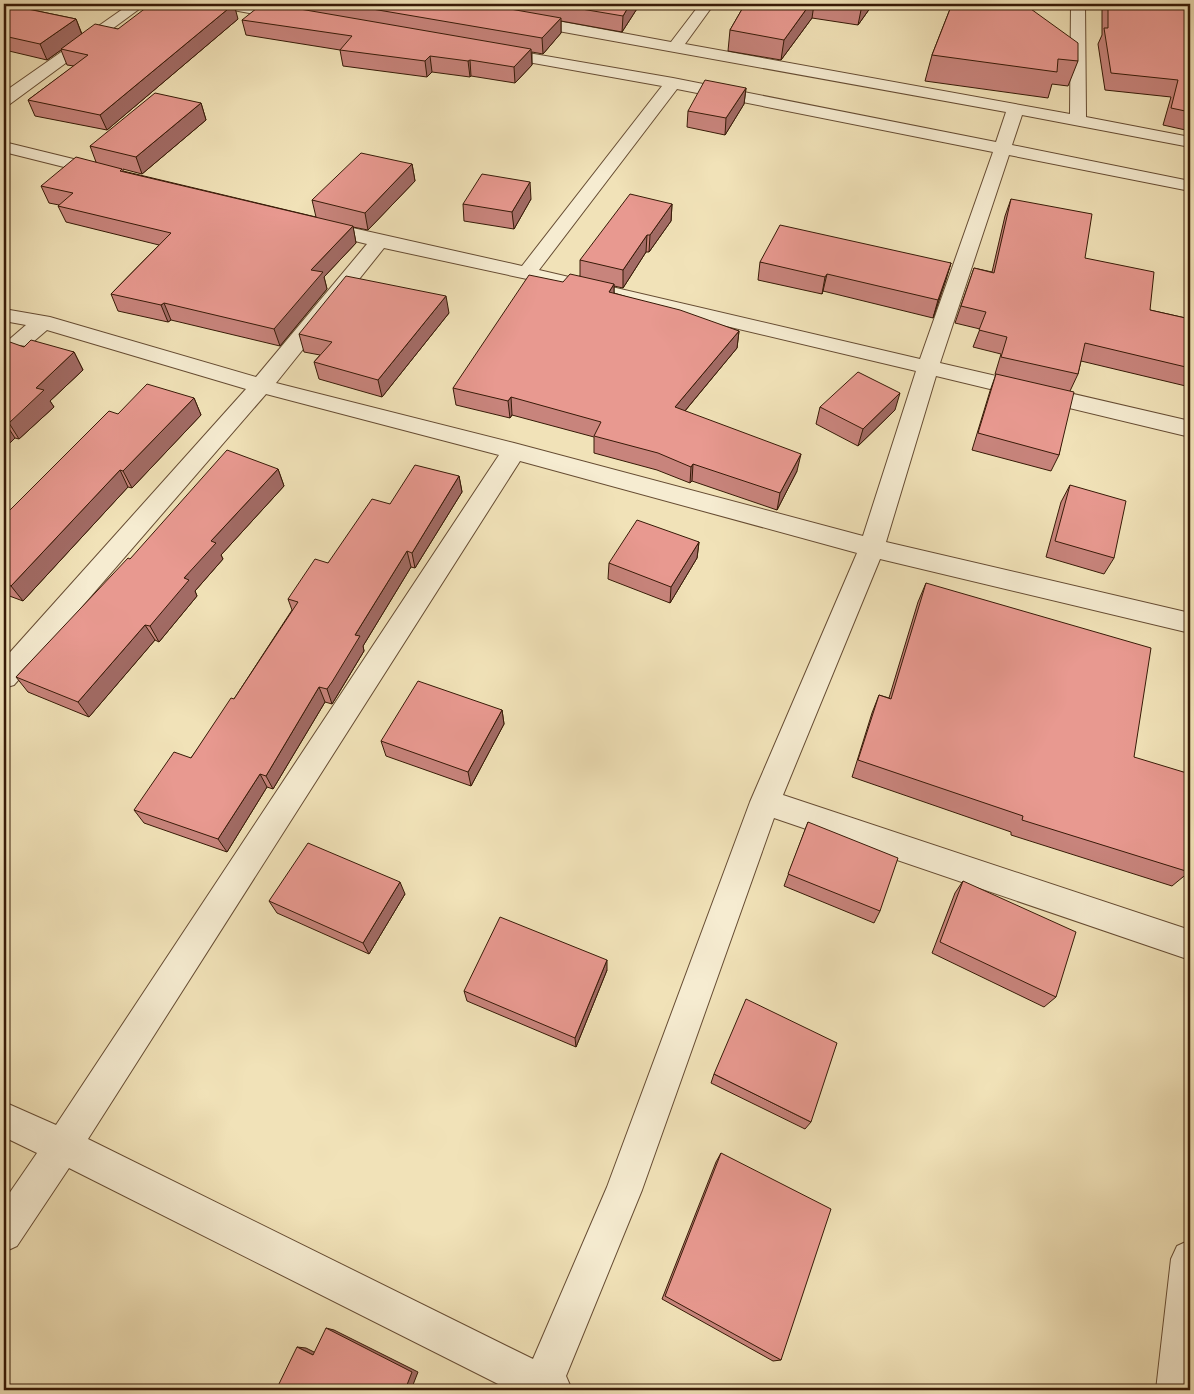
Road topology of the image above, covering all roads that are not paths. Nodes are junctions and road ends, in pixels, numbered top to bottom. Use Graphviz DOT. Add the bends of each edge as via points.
graph roads {
  1 [pos="139,4"];
  2 [pos="222,4"];
  3 [pos="707,4"];
  4 [pos="1078,4"];
  5 [pos="509,18"];
  6 [pos="310,19"];
  7 [pos="675,47"];
  8 [pos="477,49"];
  9 [pos="673,83"];
  10 [pos="4,100"];
  11 [pos="1016,109"];
  12 [pos="1078,120"];
  13 [pos="1190,142"];
  14 [pos="4,147"];
  15 [pos="1002,150"];
  16 [pos="119,176"];
  17 [pos="1190,186"];
  18 [pos="302,222"];
  19 [pos="379,241"];
  20 [pos="527,273"];
  21 [pos="4,315"];
  22 [pos="44,322"];
  23 [pos="4,355"];
  24 [pos="928,367"];
  25 [pos="261,386"];
  26 [pos="1190,428"];
  27 [pos="514,451"];
  28 [pos="872,548"];
  29 [pos="1190,623"];
  30 [pos="4,677"];
  31 [pos="765,802"];
  32 [pos="1190,945"];
  33 [pos="4,1119"];
  34 [pos="63,1146"];
  35 [pos="4,1233"];
  36 [pos="1190,1259"];
  37 [pos="545,1388"];
  38 [pos="1176,1390"];
  1 -- 10 [label="street"];
  2 -- 6 [label="street"];
  3 -- 7 [label="street"];
  4 -- 12 [label="street"];
  5 -- 7 [label="street"];
  7 -- 11 [label="street"];
  8 -- 9 [label="street"];
  9 -- 15 [label="street"];
  9 -- 20 [label="street"];
  11 -- 12 [label="street"];
  11 -- 15 [label="street"];
  12 -- 13 [label="street"];
  14 -- 16 [label="street"];
  15 -- 17 [label="street"];
  15 -- 24 [label="street"];
  18 -- 19 [label="street"];
  19 -- 20 [label="street"];
  19 -- 25 [label="street"];
  20 -- 24 [label="street"];
  21 -- 22 [label="street"];
  22 -- 23 [label="street"];
  22 -- 25 [label="street"];
  24 -- 26 [label="street"];
  24 -- 28 [label="street"];
  25 -- 27 [label="street"];
  25 -- 30 [label="street"];
  27 -- 28 [label="street"];
  27 -- 34 [label="street"];
  28 -- 29 [label="street"];
  28 -- 31 [label="street"];
  31 -- 32 [label="street"];
  31 -- 37 [label="street" via="624,1190"];
  33 -- 34 [label="street"];
  34 -- 35 [label="street"];
  34 -- 37 [label="street"];
  36 -- 38 [label="street"];
}
